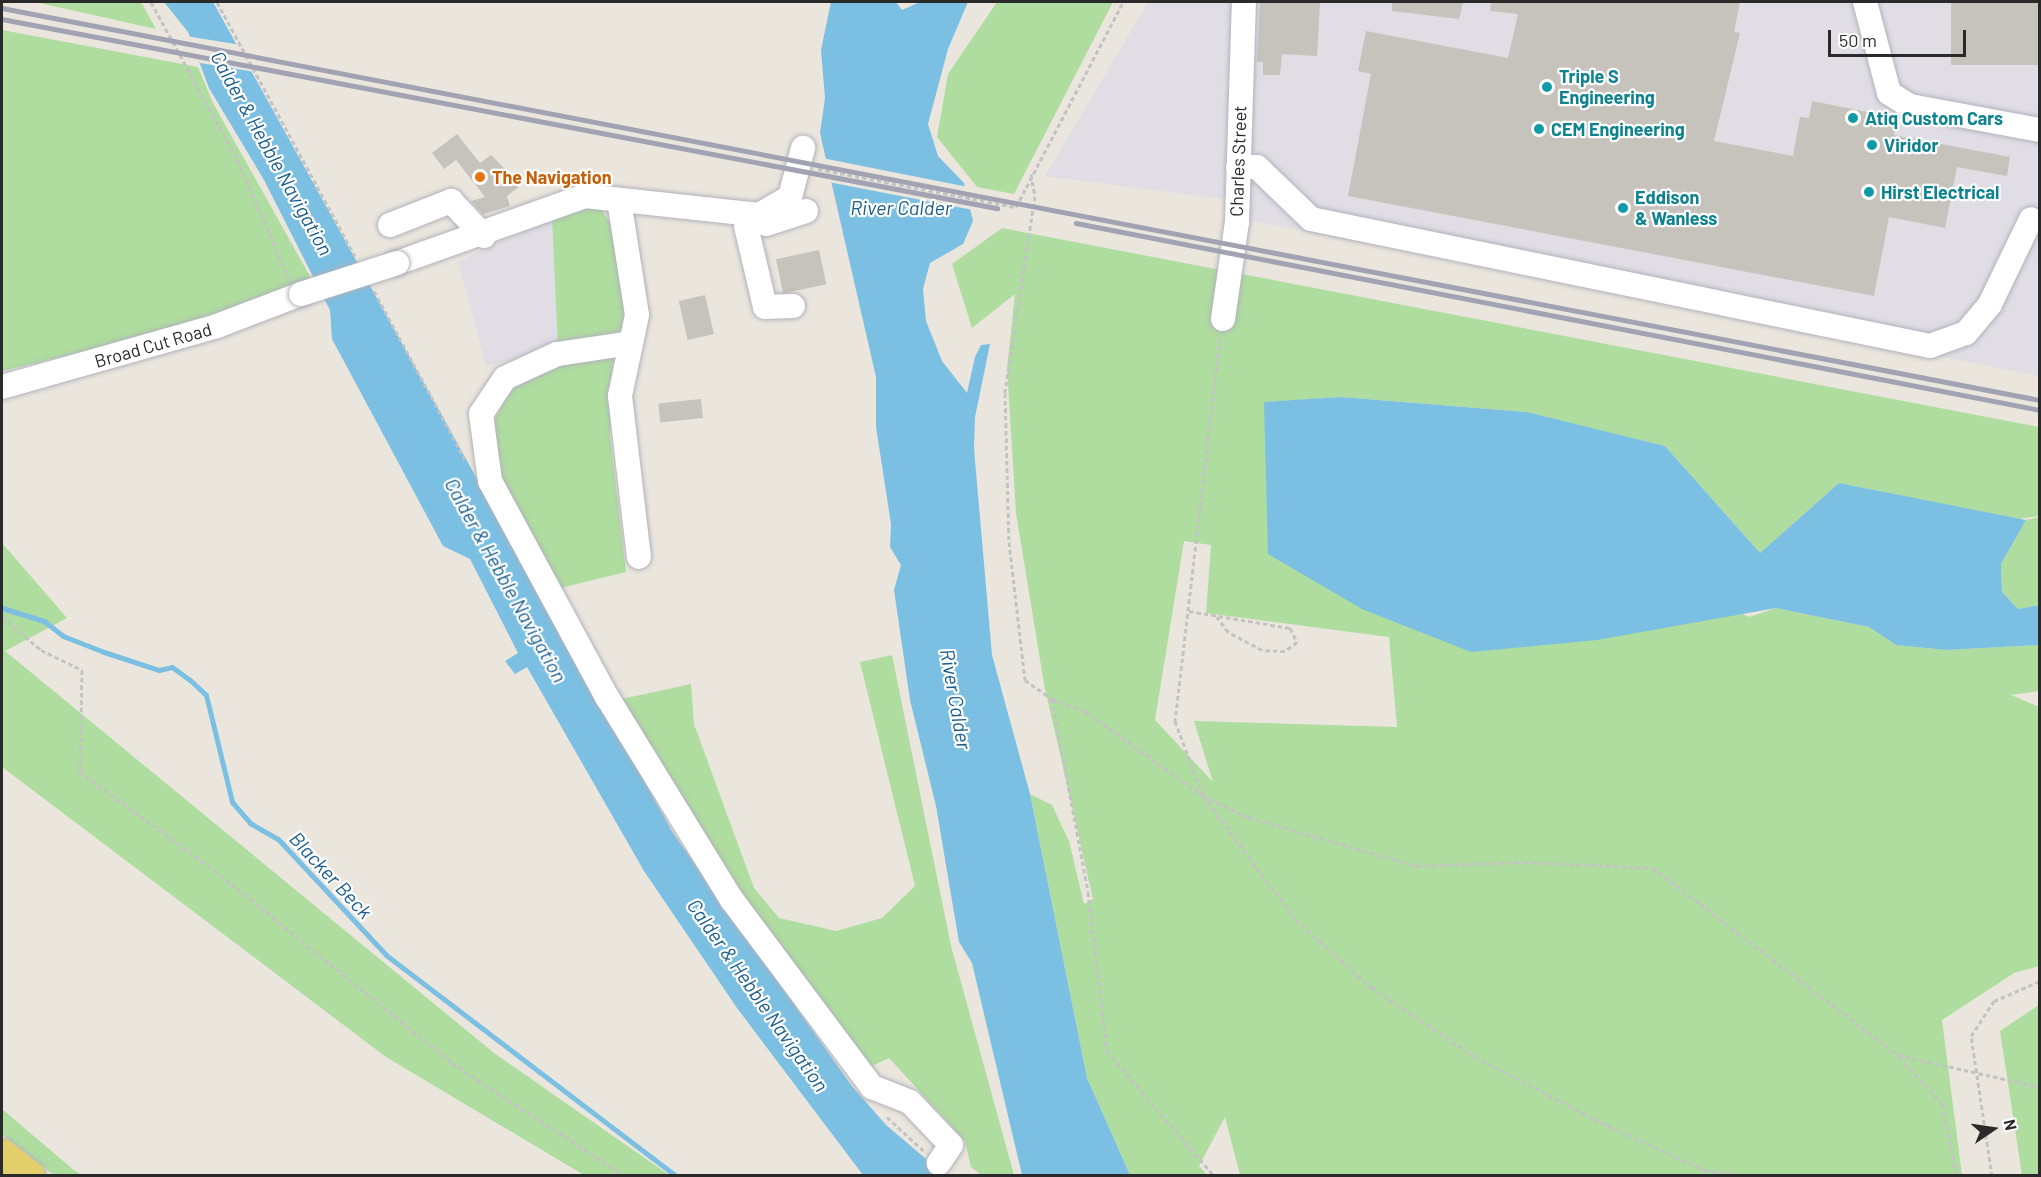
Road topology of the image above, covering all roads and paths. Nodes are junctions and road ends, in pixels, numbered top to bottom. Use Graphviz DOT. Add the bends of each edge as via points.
graph roads {
  1 [pos="151,2"];
  2 [pos="217,2"];
  3 [pos="1123,2"];
  4 [pos="1244,2"];
  5 [pos="1865,2"];
  6 [pos="2032,128"];
  7 [pos="806,157"];
  8 [pos="1238,167"];
  9 [pos="1031,174"];
  10 [pos="619,200"];
  11 [pos="806,211"];
  12 [pos="2031,219"];
  13 [pos="390,225"];
  14 [pos="746,226"];
  15 [pos="484,236"];
  16 [pos="367,254"];
  17 [pos="356,258"];
  18 [pos="360,266"];
  19 [pos="299,295"];
  20 [pos="793,306"];
  21 [pos="1223,319"];
  22 [pos="632,343"];
  23 [pos="2,387"];
  24 [pos="639,557"];
  25 [pos="1189,611"];
  26 [pos="2,617"];
  27 [pos="1217,617"];
  28 [pos="1052,699"];
  29 [pos="1203,796"];
  30 [pos="2040,981"];
  31 [pos="1898,1055"];
  32 [pos="1976,1071"];
  33 [pos="2040,1087"];
  34 [pos="884,1113"];
  35 [pos="2,1154"];
  36 [pos="939,1163"];
  37 [pos="30,1176"];
  38 [pos="625,1176"];
  39 [pos="1214,1176"];
  40 [pos="1748,1176"];
  41 [pos="1957,1176"];
  42 [pos="1992,1176"];
  1 -- 19 [label="path" via="237,159"];
  2 -- 17 [label="path"];
  3 -- 9 [label="path"];
  4 -- 8 [label="street, Charles Street"];
  5 -- 6 [label="street" via="1889,93 1910,106"];
  7 -- 9 [label="path" via="1016,207"];
  7 -- 10 [label="street" via="790,197 759,215"];
  8 -- 12 [label="street" via="1257,167 1311,219 1930,346 1966,333 1984,311"];
  8 -- 21 [label="street, Charles Street" via="1237,222"];
  9 -- 28 [label="path" via="1035,196 1005,393 1009,542 1025,680"];
  10 -- 14 [label="street" via="637,213"];
  10 -- 15 [label="street" via="571,198"];
  10 -- 22 [label="street" via="637,315"];
  11 -- 14 [label="street"];
  13 -- 15 [label="street" via="451,201"];
  14 -- 20 [label="street" via="762,302 770,309"];
  15 -- 19 [label="street, Broad Cut Road, bridge"];
  16 -- 17 [label="path"];
  17 -- 18 [label="path"];
  19 -- 23 [label="street, Broad Cut Road" via="217,326"];
  21 -- 25 [label="path"];
  22 -- 24 [label="street" via="620,396"];
  22 -- 36 [label="street" via="557,354 505,378 482,414 490,481 613,707 732,900 872,1087 910,1102 951,1145"];
  25 -- 27 [label="path"];
  25 -- 29 [label="path" via="1175,721"];
  26 -- 38 [label="path" via="40,650 82,670 80,772 214,870 452,1063"];
  27 -- 27 [label="path" via="1290,628 1297,642 1285,651 1262,650 1228,632"];
  28 -- 29 [label="path" via="1085,711"];
  28 -- 39 [label="path" via="1088,892 1107,1051"];
  29 -- 31 [label="path" via="1248,817 1417,866 1524,862 1653,868"];
  29 -- 40 [label="path" via="1296,920 1371,987 1475,1057 1607,1125 1704,1170"];
  30 -- 32 [label="path" via="1994,1001 1971,1036"];
  31 -- 32 [label="path"];
  31 -- 41 [label="path" via="1942,1104"];
  32 -- 33 [label="path"];
  32 -- 42 [label="path"];
  34 -- 36 [label="path"];
  35 -- 37 [label="main road"];
}
